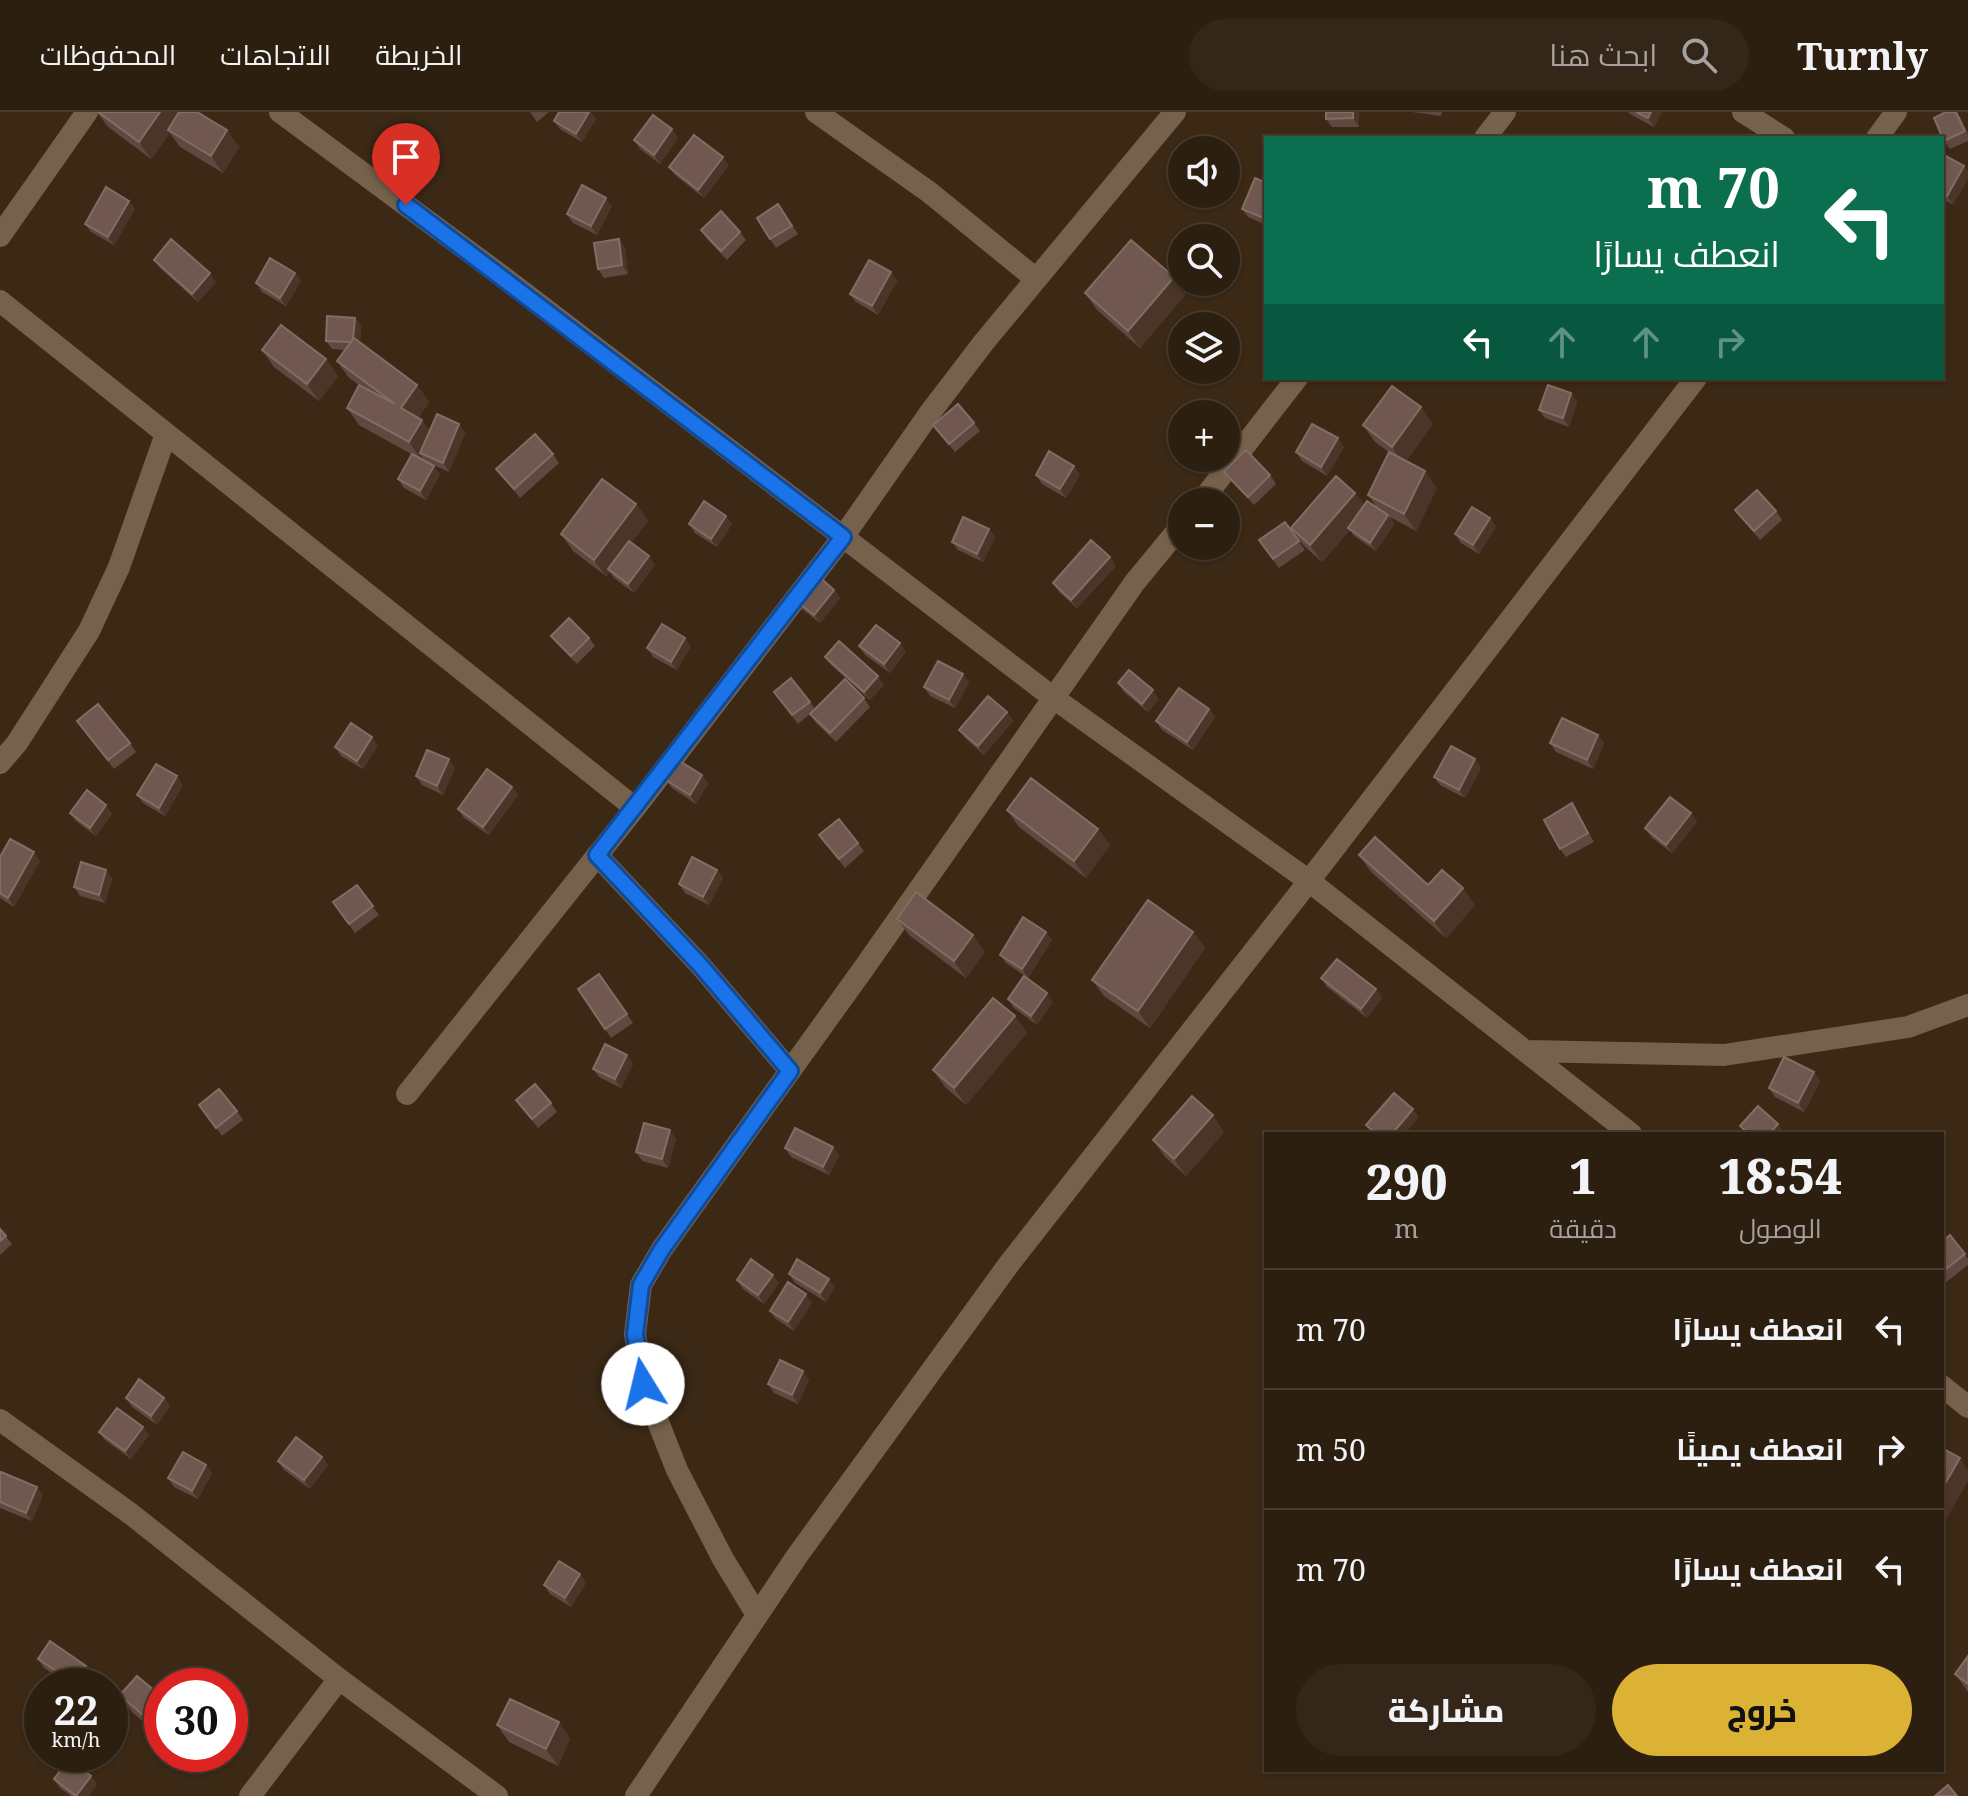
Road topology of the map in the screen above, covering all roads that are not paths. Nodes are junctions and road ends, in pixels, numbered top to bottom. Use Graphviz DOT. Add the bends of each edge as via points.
graph roads {
  1 [pos="87,112"];
  2 [pos="280,112"];
  3 [pos="816,112"];
  4 [pos="1175,112"];
  5 [pos="1505,112"];
  6 [pos="1743,112"];
  7 [pos="1896,112"];
  8 [pos="1487,136"];
  9 [pos="1781,136"];
  10 [pos="1878,136"];
  11 [pos="0,236"];
  12 [pos="1036,279"];
  13 [pos="0,301"];
  14 [pos="1295,380"];
  15 [pos="1694,380"];
  16 [pos="166,434"];
  17 [pos="1212,488"];
  18 [pos="843,537"];
  19 [pos="1168,542"];
  20 [pos="1055,699"];
  21 [pos="0,763"];
  22 [pos="635,808"];
  23 [pos="597,855"];
  24 [pos="1309,881"];
  25 [pos="1968,1005"];
  26 [pos="1527,1051"];
  27 [pos="790,1071"];
  28 [pos="407,1094"];
  29 [pos="1628,1132"];
  30 [pos="1944,1388"];
  31 [pos="1968,1407"];
  32 [pos="0,1420"];
  33 [pos="757,1615"];
  34 [pos="339,1679"];
  35 [pos="250,1796"];
  36 [pos="497,1796"];
  37 [pos="636,1796"];
  1 -- 11 [label="street"];
  2 -- 18 [label="street"];
  3 -- 12 [label="street" via="929,192"];
  4 -- 12 [label="street"];
  5 -- 8 [label="street"];
  6 -- 9 [label="street"];
  7 -- 10 [label="street"];
  12 -- 18 [label="street" via="929,414"];
  13 -- 16 [label="street"];
  14 -- 17 [label="street"];
  15 -- 24 [label="street"];
  16 -- 21 [label="street" via="119,567 89,631"];
  16 -- 22 [label="street"];
  18 -- 20 [label="street"];
  18 -- 22 [label="street"];
  19 -- 20 [label="street"];
  20 -- 24 [label="street"];
  20 -- 27 [label="street"];
  22 -- 23 [label="street"];
  23 -- 27 [label="street"];
  23 -- 28 [label="street"];
  24 -- 26 [label="street"];
  24 -- 33 [label="street" via="1009,1264"];
  25 -- 26 [label="street" via="1908,1027 1724,1055"];
  26 -- 29 [label="street"];
  27 -- 33 [label="street" via="662,1249 641,1285 635,1334 643,1384 677,1470"];
  30 -- 31 [label="street"];
  32 -- 34 [label="street" via="131,1514"];
  33 -- 37 [label="street"];
  34 -- 35 [label="street"];
  34 -- 36 [label="street"];
}
